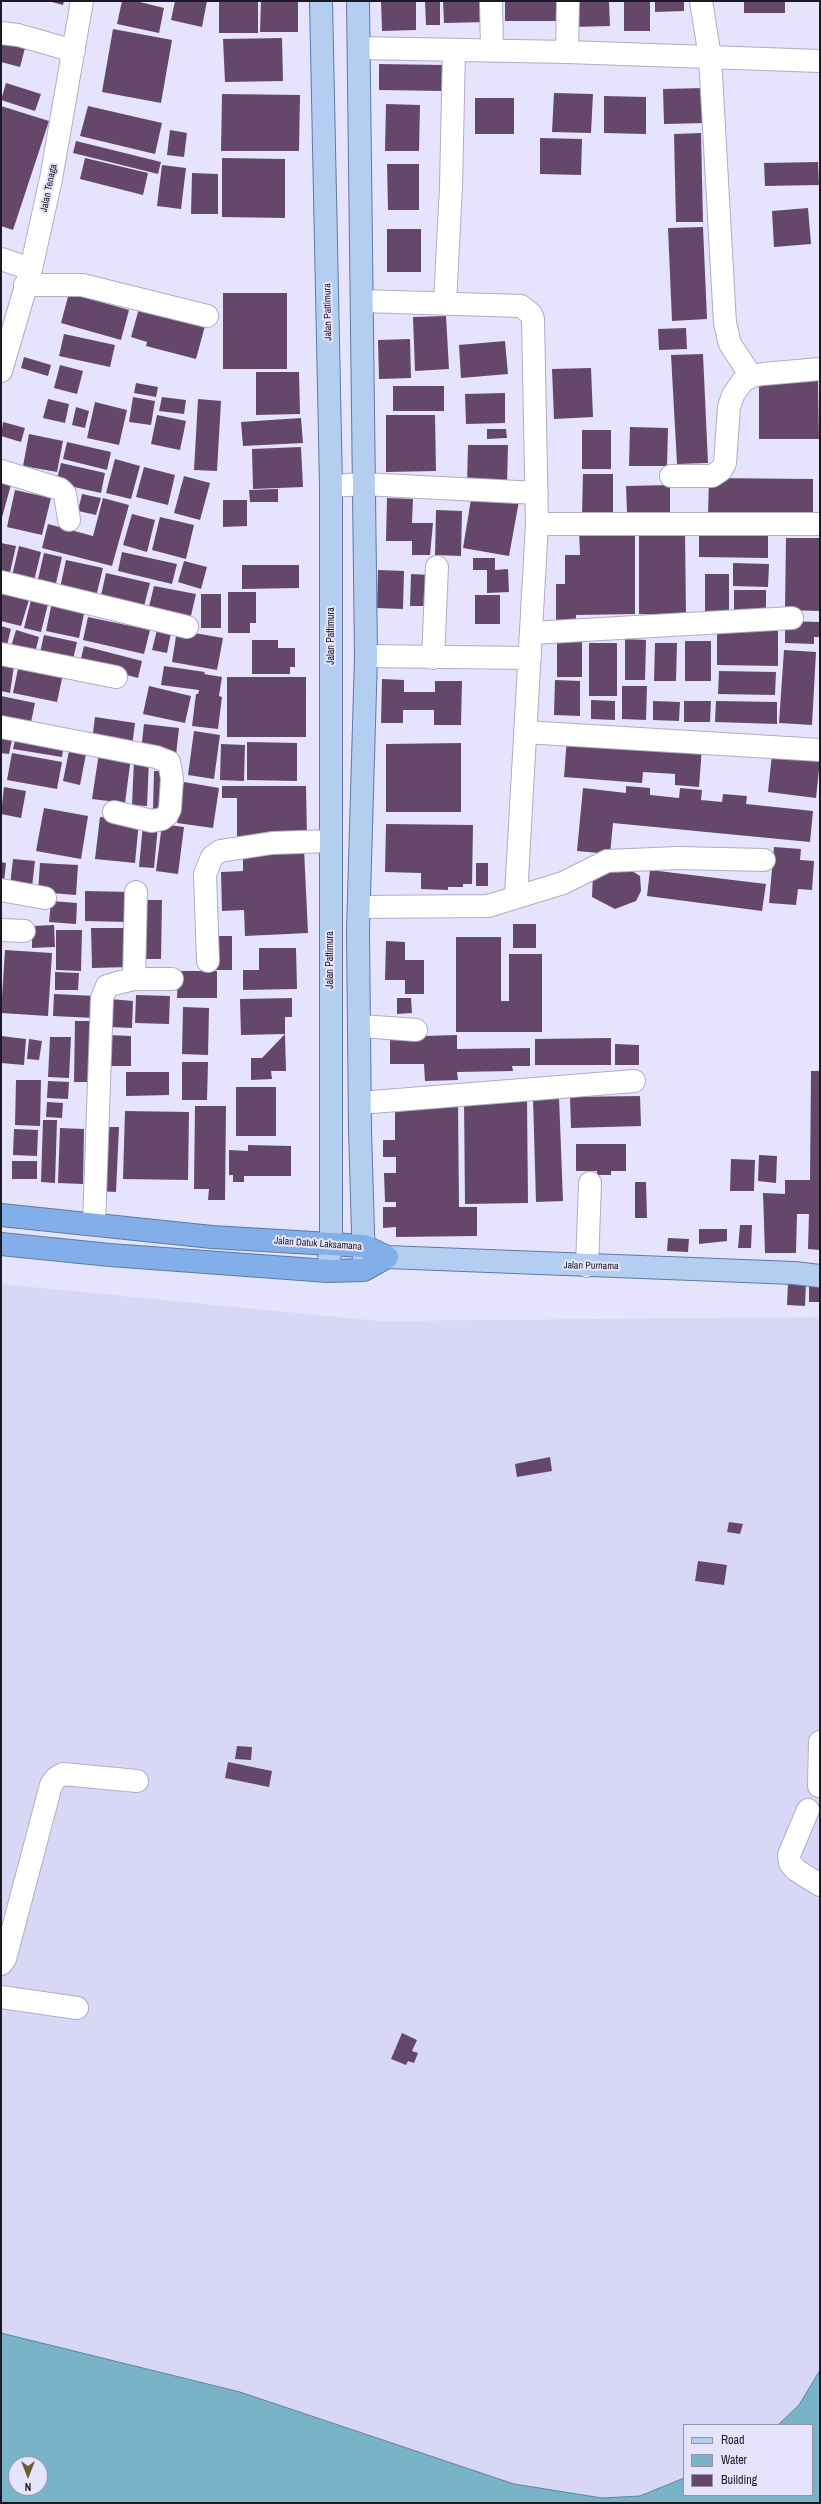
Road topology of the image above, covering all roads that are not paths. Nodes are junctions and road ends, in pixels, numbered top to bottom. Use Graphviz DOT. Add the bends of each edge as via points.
graph roads {
  1 [pos="82,1"];
  2 [pos="321,1"];
  3 [pos="358,1"];
  4 [pos="490,1"];
  5 [pos="568,1"];
  6 [pos="701,1"];
  7 [pos="1,32"];
  8 [pos="359,48"];
  9 [pos="492,50"];
  10 [pos="74,51"];
  11 [pos="454,51"];
  12 [pos="567,52"];
  13 [pos="710,57"];
  14 [pos="820,60"];
  15 [pos="1,259"];
  16 [pos="28,277"];
  17 [pos="362,301"];
  18 [pos="445,303"];
  19 [pos="206,316"];
  20 [pos="820,370"];
  21 [pos="1,371"];
  22 [pos="752,376"];
  23 [pos="1,471"];
  24 [pos="671,476"];
  25 [pos="363,484"];
  26 [pos="331,486"];
  27 [pos="537,493"];
  28 [pos="70,520"];
  29 [pos="537,524"];
  30 [pos="820,524"];
  31 [pos="437,567"];
  32 [pos="1,582"];
  33 [pos="792,618"];
  34 [pos="187,627"];
  35 [pos="532,633"];
  36 [pos="1,654"];
  37 [pos="366,656"];
  38 [pos="433,658"];
  39 [pos="530,658"];
  40 [pos="116,677"];
  41 [pos="1,727"];
  42 [pos="525,732"];
  43 [pos="820,750"];
  44 [pos="114,812"];
  45 [pos="330,841"];
  46 [pos="764,860"];
  47 [pos="1,890"];
  48 [pos="136,892"];
  49 [pos="516,896"];
  50 [pos="45,898"];
  51 [pos="359,907"];
  52 [pos="1,930"];
  53 [pos="24,931"];
  54 [pos="208,961"];
  55 [pos="134,979"];
  56 [pos="172,979"];
  57 [pos="361,1026"];
  58 [pos="416,1030"];
  59 [pos="634,1081"];
  60 [pos="360,1102"];
  61 [pos="590,1182"];
  62 [pos="1,1215"];
  63 [pos="94,1224"];
  64 [pos="331,1243"];
  65 [pos="1,1244"];
  66 [pos="364,1246"];
  67 [pos="387,1257"];
  68 [pos="587,1266"];
  69 [pos="820,1269"];
  70 [pos="364,1270"];
  71 [pos="328,1271"];
  72 [pos="794,1272"];
  73 [pos="820,1276"];
  74 [pos="820,1742"];
  75 [pos="137,1782"];
  76 [pos="820,1785"];
  77 [pos="814,1814"];
  78 [pos="820,1885"];
  79 [pos="1,1964"];
  80 [pos="1,1997"];
  81 [pos="76,2008"];
  1 -- 10 [label="street, Jalan Tenaga"];
  2 -- 26 [label="main road, Jalan Pattimura"];
  3 -- 8 [label="main road"];
  4 -- 9 [label="street"];
  5 -- 12 [label="street"];
  6 -- 13 [label="street"];
  7 -- 10 [label="street"];
  8 -- 11 [label="street"];
  8 -- 17 [label="main road"];
  9 -- 11 [label="street"];
  9 -- 12 [label="street"];
  10 -- 16 [label="street, Jalan Tenaga" via="51,179"];
  11 -- 18 [label="street"];
  12 -- 13 [label="street"];
  13 -- 14 [label="street"];
  13 -- 22 [label="street" via="725,323 730,344"];
  15 -- 16 [label="street"];
  16 -- 19 [label="street" via="82,285"];
  16 -- 21 [label="street, Jalan Tenaga"];
  17 -- 18 [label="street"];
  17 -- 25 [label="main road"];
  18 -- 27 [label="street" via="521,306 531,314"];
  20 -- 22 [label="street"];
  22 -- 24 [label="street" via="742,382 728,407 725,463 722,470 712,476"];
  23 -- 28 [label="street" via="60,489 65,494"];
  25 -- 26 [label="street"];
  25 -- 27 [label="street"];
  25 -- 37 [label="main road"];
  26 -- 45 [label="main road, Jalan Pattimura"];
  27 -- 29 [label="street"];
  29 -- 30 [label="street"];
  29 -- 35 [label="street"];
  31 -- 38 [label="street"];
  32 -- 34 [label="street"];
  33 -- 35 [label="street"];
  35 -- 39 [label="street"];
  36 -- 40 [label="street"];
  37 -- 38 [label="street"];
  37 -- 51 [label="main road"];
  38 -- 39 [label="street"];
  39 -- 42 [label="street"];
  41 -- 44 [label="street" via="156,757 169,762 172,778 170,809 162,820 152,821"];
  42 -- 43 [label="street"];
  42 -- 49 [label="street"];
  45 -- 54 [label="street" via="272,843 220,851 212,858 205,874"];
  45 -- 64 [label="main road, Jalan Pattimura"];
  46 -- 49 [label="street" via="678,858 607,861 563,883"];
  47 -- 50 [label="street"];
  48 -- 55 [label="street"];
  49 -- 51 [label="street" via="488,906"];
  51 -- 57 [label="main road"];
  52 -- 53 [label="street"];
  55 -- 56 [label="street"];
  55 -- 63 [label="street" via="107,986 102,998"];
  57 -- 58 [label="street"];
  57 -- 60 [label="main road"];
  59 -- 60 [label="street"];
  60 -- 66 [label="main road"];
  61 -- 68 [label="street"];
  62 -- 63 [label="highway, Jalan Datuk Laksamana"];
  63 -- 64 [label="highway, Jalan Datuk Laksamana" via="212,1237"];
  64 -- 66 [label="highway, Jalan Datuk Laksamana"];
  64 -- 71 [label="main road, Jalan Pattimura"];
  65 -- 71 [label="highway" via="110,1256"];
  66 -- 67 [label="highway, Jalan Datuk Laksamana"];
  66 -- 70 [label="main road"];
  67 -- 68 [label="main road, Jalan Purnama"];
  67 -- 70 [label="highway"];
  68 -- 72 [label="main road, Jalan Purnama"];
  69 -- 72 [label="main road, Jalan Purnama"];
  70 -- 71 [label="highway"];
  72 -- 73 [label="main road, Jalan Purnama"];
  74 -- 76 [label="street"];
  75 -- 79 [label="street" via="63,1774 56,1778 51,1785 5,1959"];
  76 -- 77 [label="street"];
  77 -- 78 [label="street" via="789,1855 790,1863 796,1870"];
  80 -- 81 [label="street"];
}
